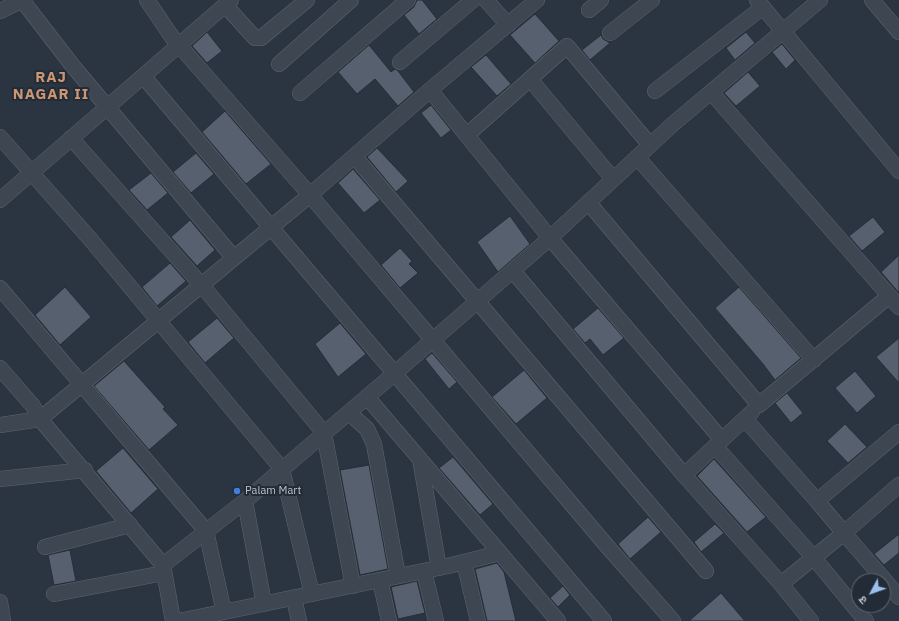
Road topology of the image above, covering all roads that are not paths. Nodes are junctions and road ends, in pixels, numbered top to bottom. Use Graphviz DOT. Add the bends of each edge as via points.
graph roads {
  1 [pos="22,0"];
  2 [pos="147,0"];
  3 [pos="307,0"];
  4 [pos="351,0"];
  5 [pos="408,0"];
  6 [pos="473,0"];
  7 [pos="486,0"];
  8 [pos="537,0"];
  9 [pos="601,0"];
  10 [pos="652,0"];
  11 [pos="820,0"];
  12 [pos="872,0"];
  13 [pos="228,2"];
  14 [pos="760,4"];
  15 [pos="589,10"];
  16 [pos="0,11"];
  17 [pos="508,25"];
  18 [pos="784,31"];
  19 [pos="899,32"];
  20 [pos="610,33"];
  21 [pos="178,45"];
  22 [pos="400,62"];
  23 [pos="279,64"];
  24 [pos="143,76"];
  25 [pos="530,79"];
  26 [pos="430,90"];
  27 [pos="655,91"];
  28 [pos="711,92"];
  29 [pos="300,94"];
  30 [pos="108,107"];
  31 [pos="467,134"];
  32 [pos="0,137"];
  33 [pos="71,138"];
  34 [pos="650,145"];
  35 [pos="355,157"];
  36 [pos="637,157"];
  37 [pos="899,171"];
  38 [pos="31,173"];
  39 [pos="613,178"];
  40 [pos="310,195"];
  41 [pos="0,200"];
  42 [pos="588,202"];
  43 [pos="271,228"];
  44 [pos="550,238"];
  45 [pos="234,258"];
  46 [pos="513,270"];
  47 [pos="202,285"];
  48 [pos="0,288"];
  49 [pos="477,302"];
  50 [pos="894,302"];
  51 [pos="158,321"];
  52 [pos="432,342"];
  53 [pos="814,360"];
  54 [pos="0,368"];
  55 [pos="395,373"];
  56 [pos="7,384"];
  57 [pos="82,385"];
  58 [pos="367,397"];
  59 [pos="759,405"];
  60 [pos="349,413"];
  61 [pos="40,419"];
  62 [pos="744,419"];
  63 [pos="0,424"];
  64 [pos="899,432"];
  65 [pos="324,433"];
  66 [pos="719,443"];
  67 [pos="420,458"];
  68 [pos="282,469"];
  69 [pos="85,470"];
  70 [pos="684,475"];
  71 [pos="0,479"];
  72 [pos="899,486"];
  73 [pos="244,501"];
  74 [pos="817,501"];
  75 [pos="130,525"];
  76 [pos="206,531"];
  77 [pos="844,533"];
  78 [pos="45,547"];
  79 [pos="500,553"];
  80 [pos="814,558"];
  81 [pos="464,562"];
  82 [pos="439,568"];
  83 [pos="163,569"];
  84 [pos="706,570"];
  85 [pos="424,571"];
  86 [pos="398,576"];
  87 [pos="380,580"];
  88 [pos="781,584"];
  89 [pos="353,586"];
  90 [pos="54,594"];
  91 [pos="312,594"];
  92 [pos="899,597"];
  93 [pos="294,598"];
  94 [pos="0,602"];
  95 [pos="264,604"];
  96 [pos="215,616"];
  97 [pos="3,621"];
  98 [pos="173,621"];
  99 [pos="179,621"];
  100 [pos="299,621"];
  101 [pos="389,621"];
  102 [pos="436,621"];
  103 [pos="478,621"];
  104 [pos="558,621"];
  105 [pos="604,621"];
  106 [pos="673,621"];
  107 [pos="811,621"];
  108 [pos="866,621"];
  1 -- 16 [label="street"];
  1 -- 30 [label="street"];
  2 -- 21 [label="street"];
  3 -- 13 [label="street" via="261,38 256,38"];
  4 -- 23 [label="street"];
  5 -- 29 [label="street"];
  6 -- 22 [label="street"];
  7 -- 17 [label="street"];
  8 -- 17 [label="street"];
  9 -- 15 [label="street"];
  10 -- 20 [label="street"];
  11 -- 18 [label="street"];
  12 -- 19 [label="street"];
  13 -- 21 [label="street"];
  14 -- 18 [label="street"];
  14 -- 27 [label="street"];
  17 -- 26 [label="street"];
  18 -- 28 [label="street"];
  18 -- 37 [label="street"];
  21 -- 24 [label="street"];
  21 -- 40 [label="street"];
  24 -- 30 [label="street"];
  24 -- 43 [label="street"];
  25 -- 31 [label="street"];
  25 -- 34 [label="street" via="567,46"];
  25 -- 39 [label="street"];
  26 -- 31 [label="street"];
  26 -- 35 [label="street"];
  28 -- 34 [label="street"];
  28 -- 50 [label="street"];
  30 -- 33 [label="street"];
  30 -- 45 [label="street"];
  31 -- 44 [label="street"];
  32 -- 38 [label="street"];
  33 -- 38 [label="street"];
  33 -- 47 [label="street"];
  34 -- 36 [label="street"];
  35 -- 40 [label="street"];
  35 -- 49 [label="street"];
  36 -- 39 [label="street"];
  36 -- 53 [label="street"];
  38 -- 41 [label="street"];
  38 -- 51 [label="street"];
  39 -- 42 [label="street"];
  40 -- 43 [label="street"];
  40 -- 52 [label="street"];
  42 -- 44 [label="street"];
  42 -- 59 [label="street"];
  43 -- 45 [label="street"];
  43 -- 55 [label="street"];
  44 -- 46 [label="street"];
  44 -- 66 [label="street"];
  45 -- 47 [label="street"];
  46 -- 49 [label="street"];
  46 -- 70 [label="street"];
  47 -- 51 [label="street"];
  47 -- 65 [label="street"];
  48 -- 57 [label="street"];
  49 -- 52 [label="street"];
  49 -- 84 [label="street"];
  50 -- 53 [label="street"];
  51 -- 57 [label="street"];
  51 -- 68 [label="street"];
  52 -- 55 [label="street"];
  52 -- 106 [label="street"];
  53 -- 59 [label="street"];
  54 -- 56 [label="street"];
  55 -- 58 [label="street"];
  55 -- 105 [label="street"];
  56 -- 61 [label="street" via="32,406"];
  57 -- 61 [label="street"];
  57 -- 76 [label="street"];
  58 -- 60 [label="street"];
  58 -- 67 [label="street"];
  59 -- 62 [label="street"];
  60 -- 65 [label="street"];
  60 -- 86 [label="street" via="367,429 374,444"];
  61 -- 63 [label="street"];
  61 -- 69 [label="street"];
  62 -- 66 [label="street"];
  62 -- 74 [label="street"];
  64 -- 74 [label="street"];
  65 -- 68 [label="street"];
  65 -- 89 [label="street"];
  66 -- 70 [label="street"];
  66 -- 80 [label="street"];
  67 -- 79 [label="street"];
  67 -- 82 [label="street"];
  68 -- 73 [label="street"];
  68 -- 91 [label="street"];
  69 -- 71 [label="street"];
  69 -- 75 [label="street"];
  70 -- 88 [label="street"];
  72 -- 77 [label="street"];
  73 -- 76 [label="street"];
  73 -- 95 [label="street"];
  74 -- 77 [label="street"];
  75 -- 78 [label="street"];
  75 -- 83 [label="street"];
  76 -- 83 [label="street"];
  76 -- 96 [label="street"];
  77 -- 80 [label="street"];
  77 -- 92 [label="street"];
  79 -- 81 [label="street"];
  79 -- 104 [label="street"];
  80 -- 88 [label="street"];
  80 -- 108 [label="street"];
  81 -- 82 [label="street"];
  81 -- 103 [label="street"];
  82 -- 85 [label="street"];
  83 -- 90 [label="street"];
  83 -- 98 [label="street"];
  85 -- 86 [label="street"];
  85 -- 102 [label="street"];
  86 -- 87 [label="street"];
  87 -- 89 [label="street"];
  87 -- 101 [label="street"];
  88 -- 107 [label="street"];
  89 -- 91 [label="street"];
  91 -- 93 [label="street"];
  93 -- 95 [label="street"];
  93 -- 100 [label="street"];
  94 -- 97 [label="street"];
  95 -- 96 [label="street"];
  96 -- 99 [label="street"];
}
